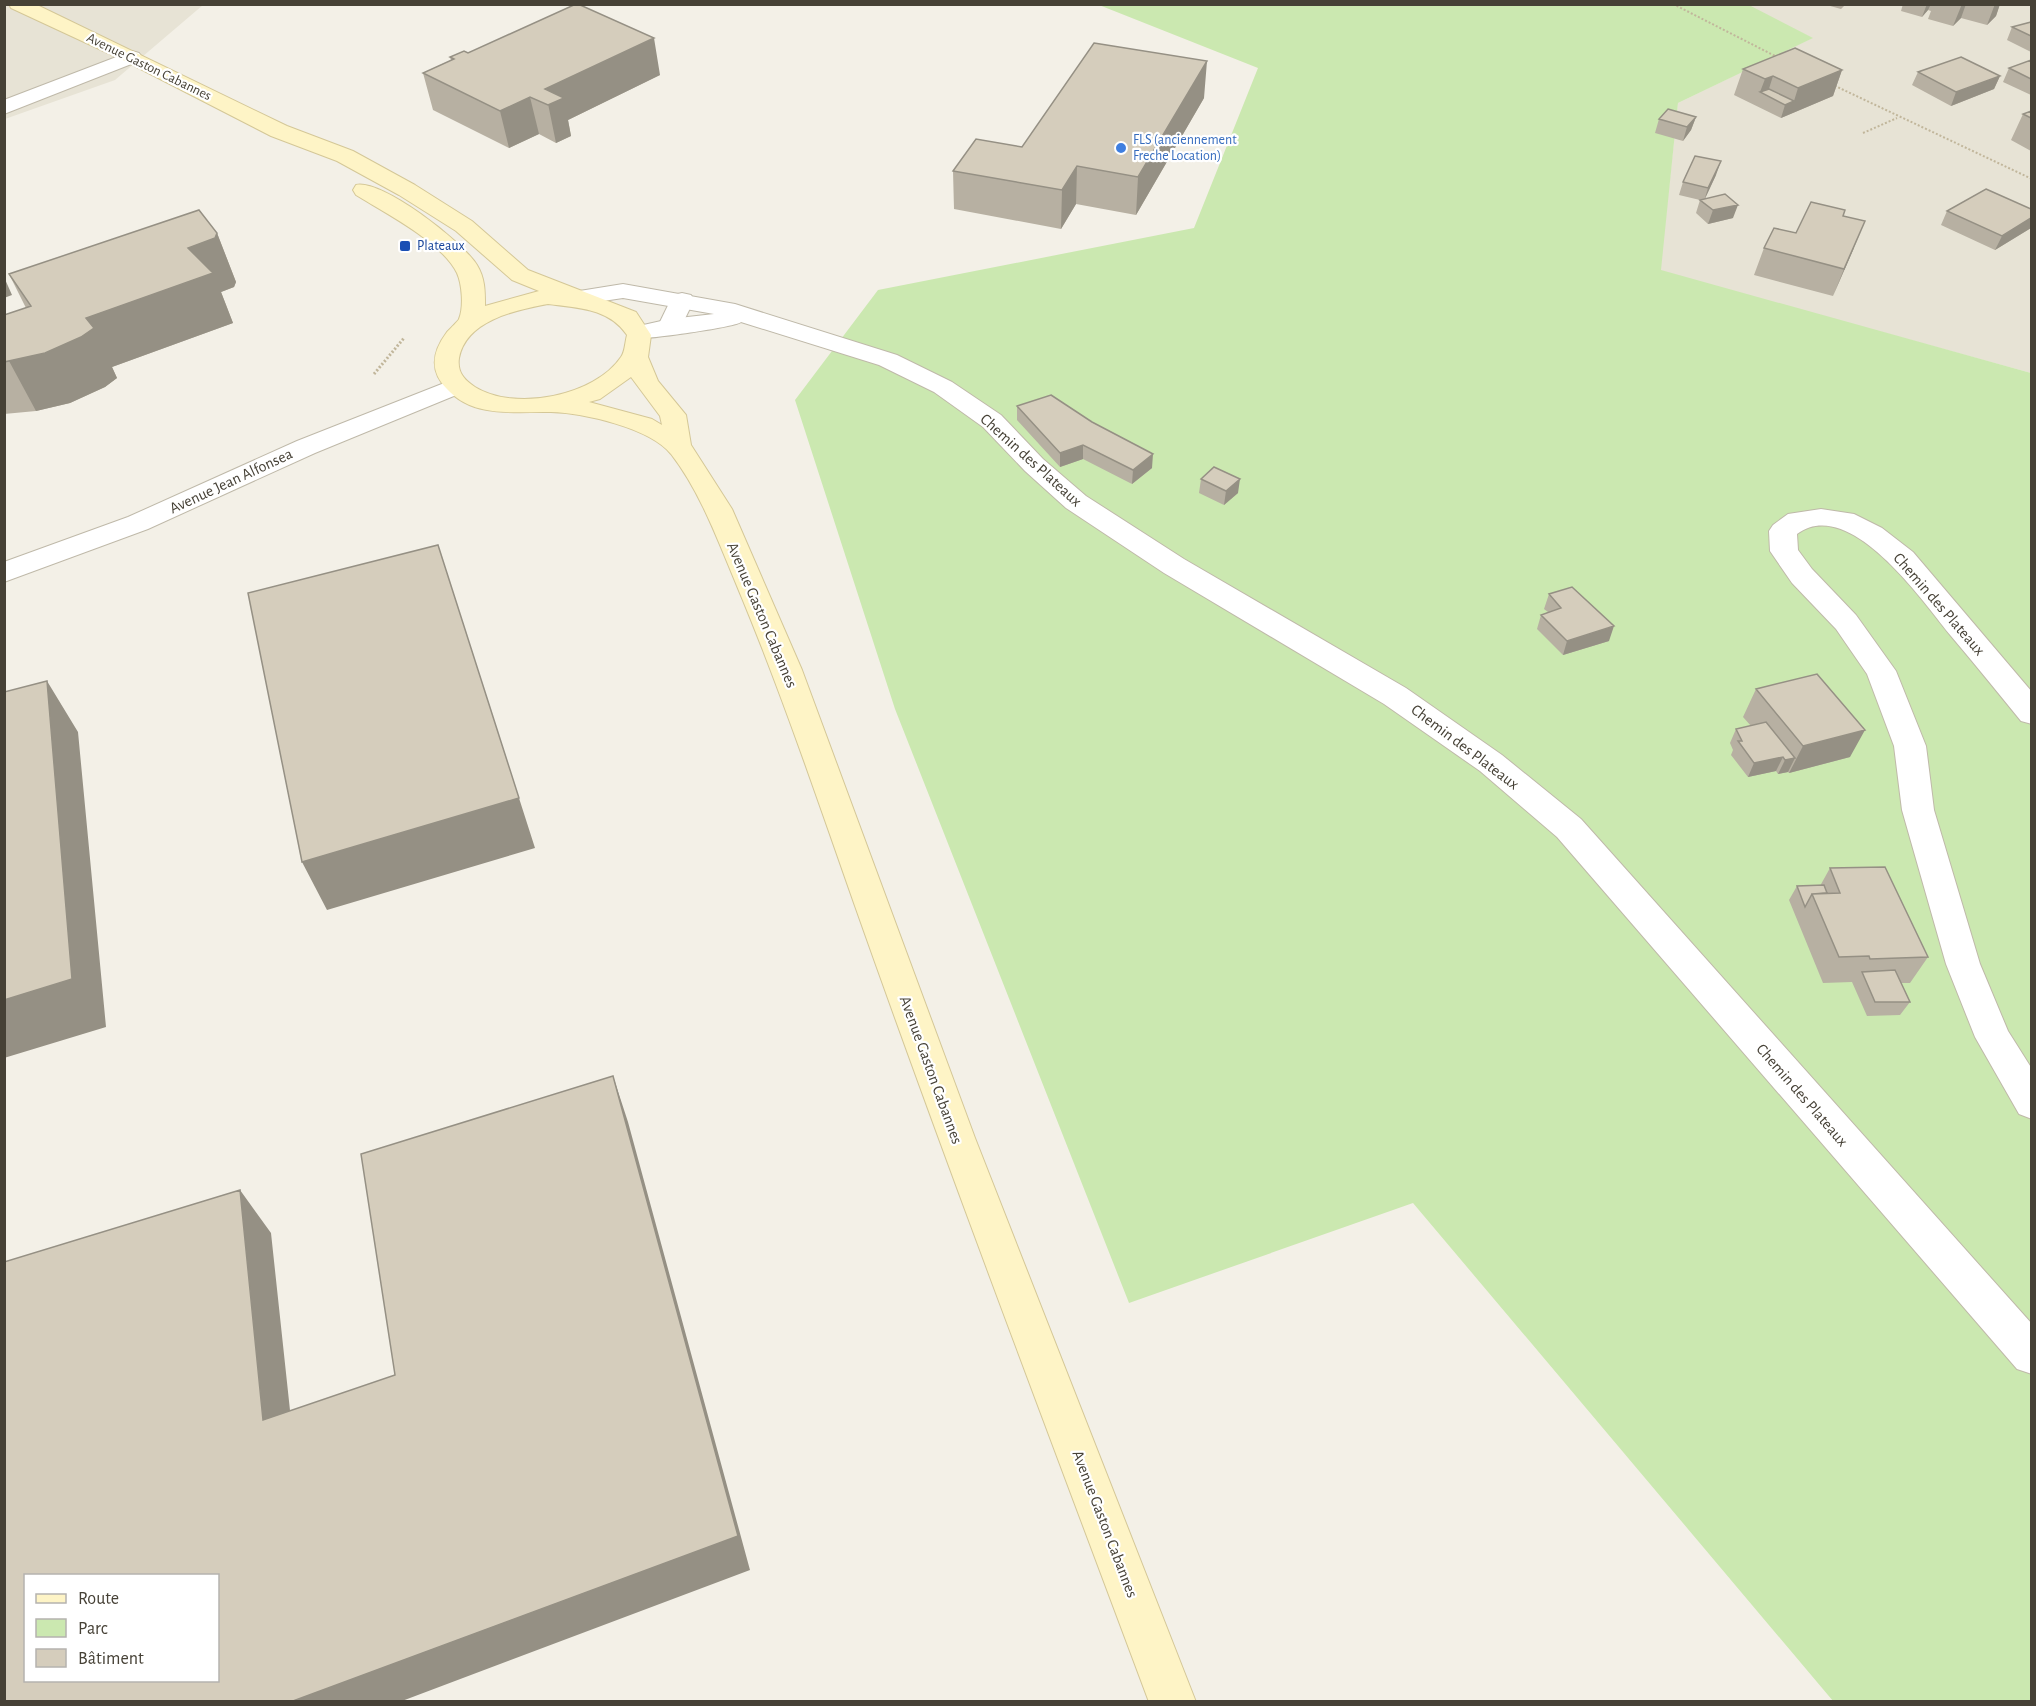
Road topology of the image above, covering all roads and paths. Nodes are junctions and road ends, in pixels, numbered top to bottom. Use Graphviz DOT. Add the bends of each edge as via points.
graph roads {
  1 [pos="18,4"];
  2 [pos="1673,4"];
  3 [pos="132,57"];
  4 [pos="1779,58"];
  5 [pos="1828,83"];
  6 [pos="4,108"];
  7 [pos="1898,117"];
  8 [pos="279,131"];
  9 [pos="1863,133"];
  10 [pos="2031,179"];
  11 [pos="576,298"];
  12 [pos="681,300"];
  13 [pos="759,321"];
  14 [pos="471,323"];
  15 [pos="670,326"];
  16 [pos="637,346"];
  17 [pos="457,386"];
  18 [pos="558,405"];
  19 [pos="678,445"];
  20 [pos="4,573"];
  21 [pos="2031,713"];
  22 [pos="2031,1102"];
  23 [pos="2031,1355"];
  24 [pos="1173,1701"];
  1 -- 3 [label="main road, Avenue Gaston Cabannes"];
  2 -- 4 [label="path"];
  3 -- 6 [label="street"];
  3 -- 8 [label="main road, Avenue Gaston Cabannes"];
  5 -- 7 [label="path"];
  7 -- 9 [label="path"];
  7 -- 10 [label="path"];
  8 -- 11 [label="main road, Avenue Gaston Cabannes" via="345,156 407,190 464,226 520,275"];
  8 -- 14 [label="main road, Avenue Gaston Cabannes" via="322,165 431,234 457,256 471,275"];
  11 -- 12 [label="street, Chemin des Plateaux" via="623,291"];
  11 -- 14 [label="main road" via="519,302"];
  11 -- 16 [label="main road" via="617,310 631,320"];
  12 -- 13 [label="street, Chemin des Plateaux" via="726,309"];
  12 -- 15 [label="street"];
  13 -- 15 [label="street, Chemin des Plateaux" via="720,320"];
  13 -- 23 [label="street, Chemin des Plateaux" via="888,360 943,387 992,422 1076,502 1124,536 1395,696 1491,763 1569,828"];
  14 -- 17 [label="main road" via="454,338 447,355 447,371"];
  15 -- 16 [label="street, Chemin des Plateaux"];
  16 -- 18 [label="main road" via="625,373 608,386"];
  16 -- 19 [label="main road, Avenue Gaston Cabannes" via="646,383 674,415"];
  17 -- 18 [label="main road" via="474,398 499,405"];
  17 -- 20 [label="street, Avenue Jean Alfonsea" via="306,447 138,523"];
  18 -- 19 [label="main road, Avenue Gaston Cabannes" via="601,412 643,425"];
  19 -- 24 [label="main road, Avenue Gaston Cabannes" via="718,509 787,670 956,1138"];
  21 -- 22 [label="street, Chemin des Plateaux" via="1903,559 1872,534 1844,520 1821,518 1798,520 1783,531 1784,551 1846,622 1881,671 1910,746 1918,810 1963,964 1993,1037"];
}
